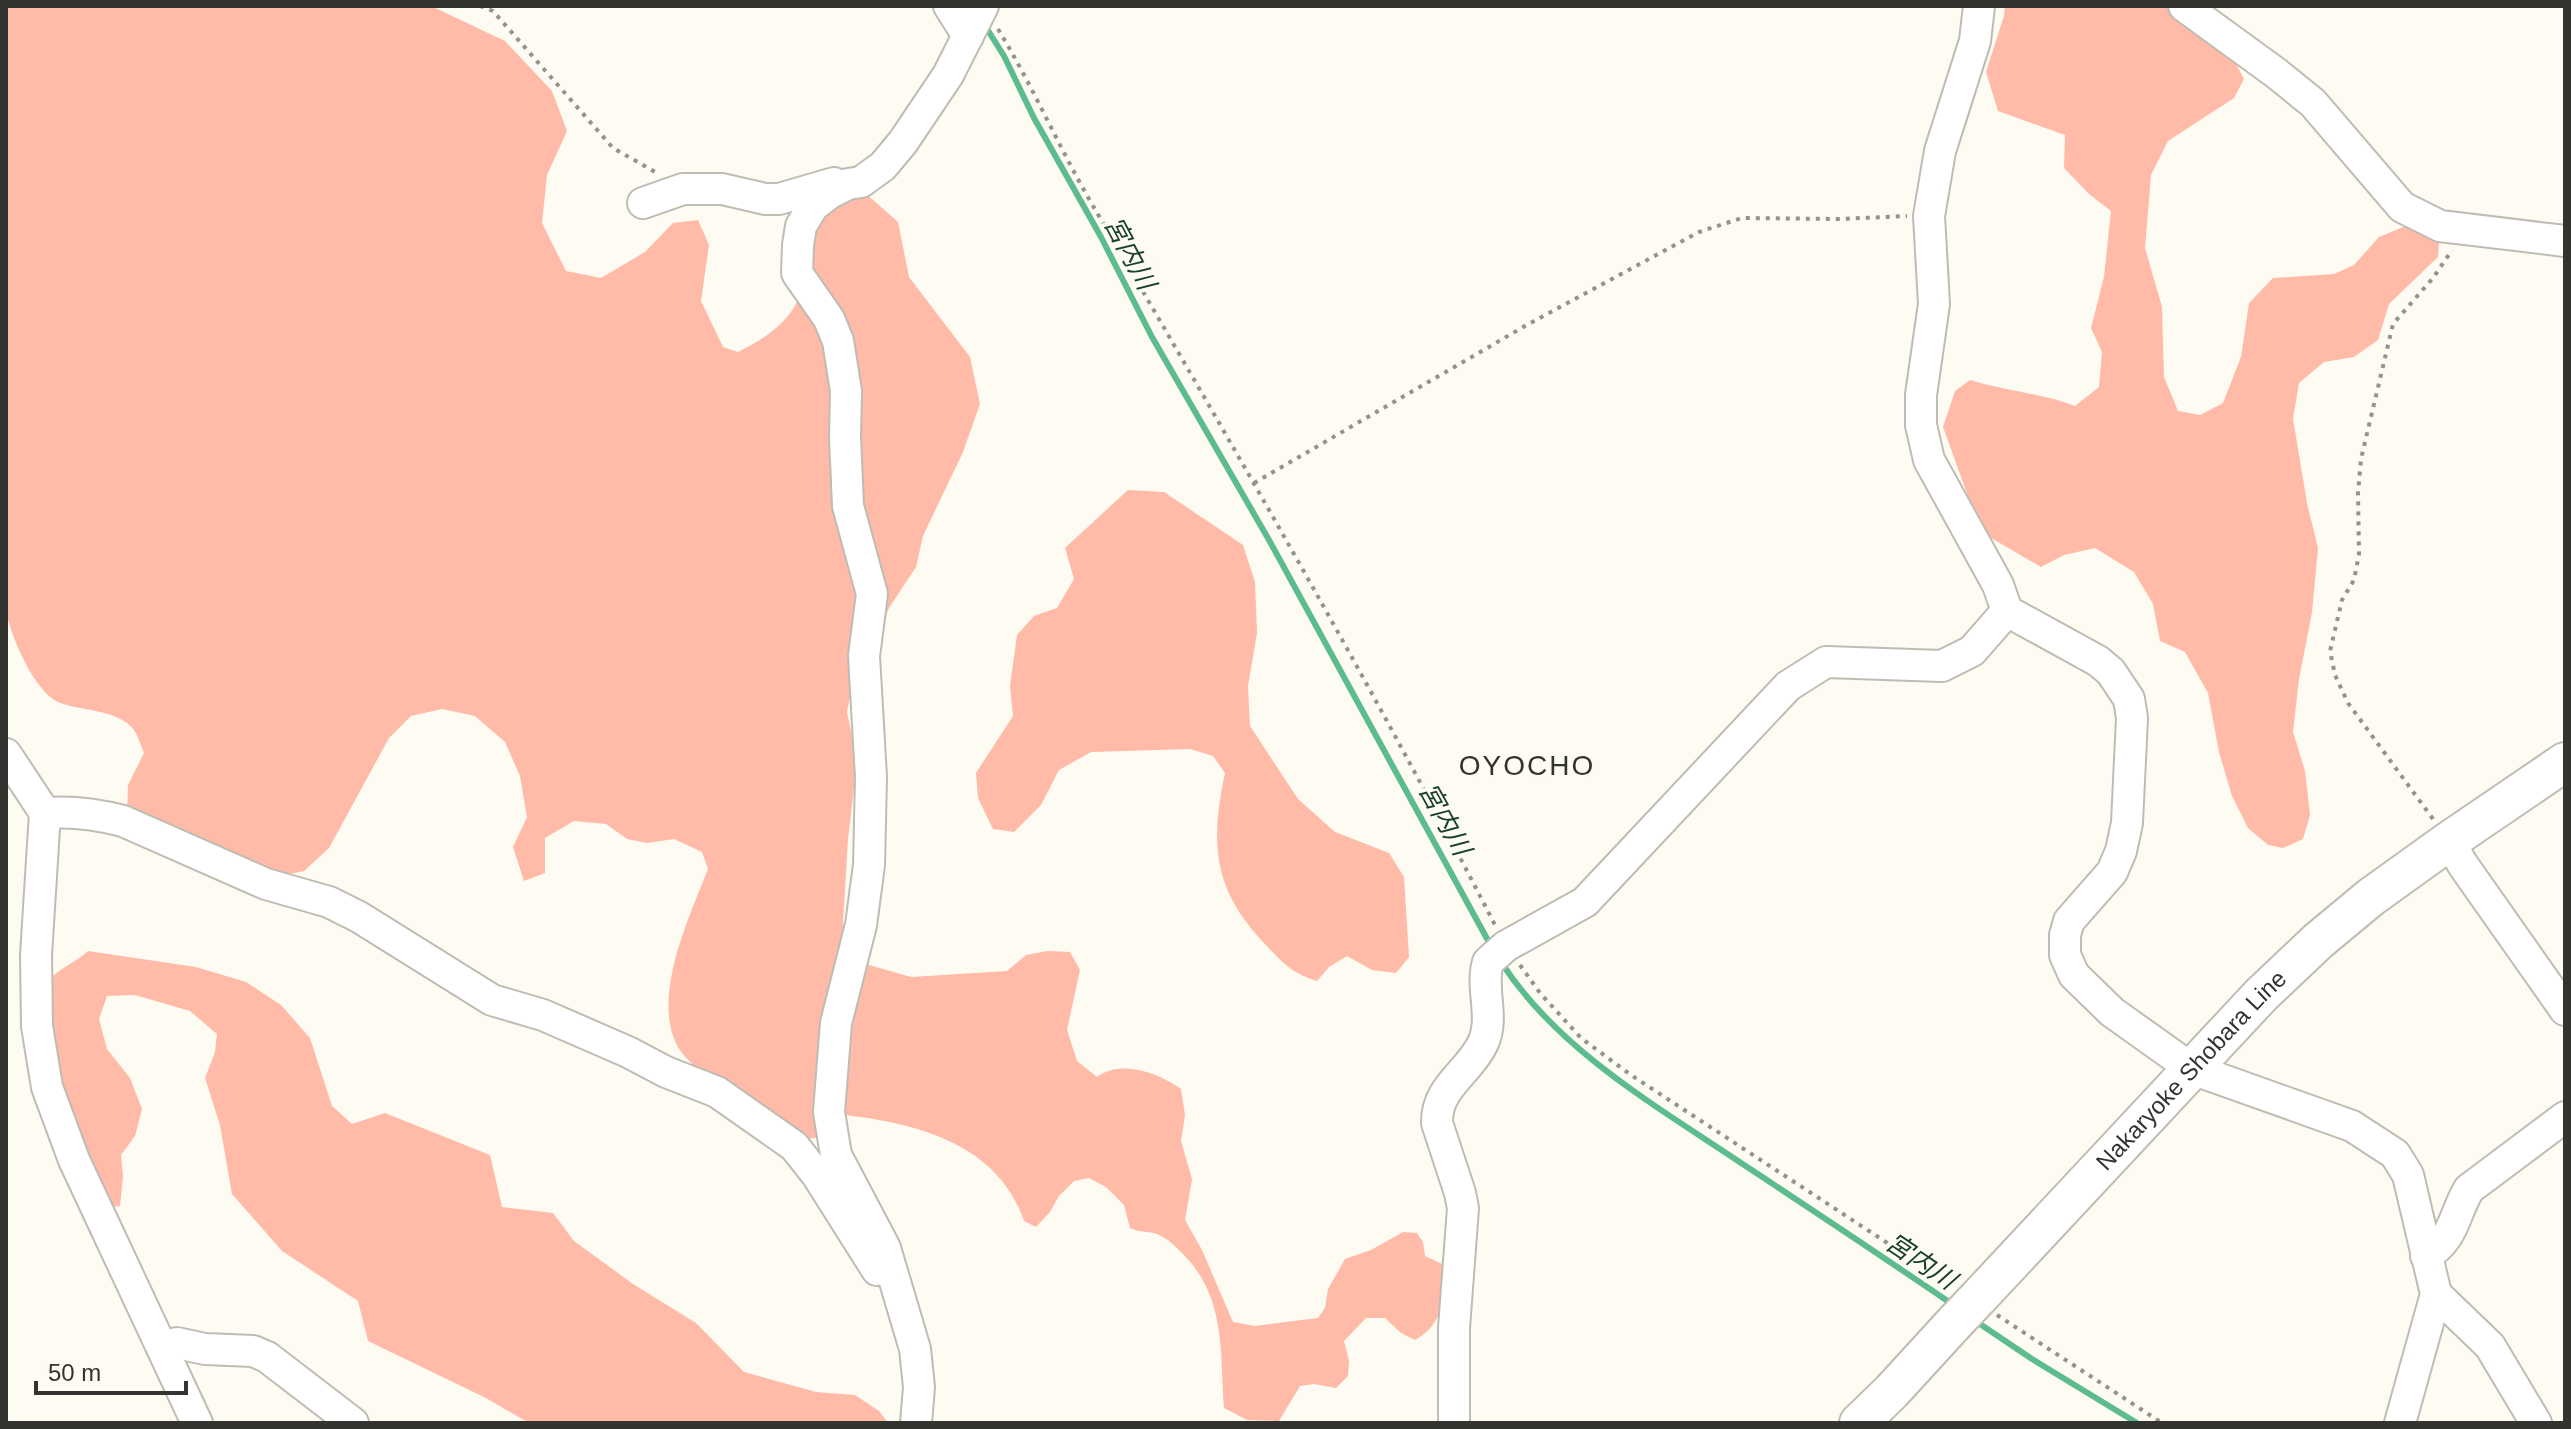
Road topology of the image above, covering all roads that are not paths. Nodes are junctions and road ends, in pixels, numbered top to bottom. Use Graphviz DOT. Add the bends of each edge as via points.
graph roads {
  1 [pos="949,6"];
  2 [pos="1979,6"];
  3 [pos="2184,6"];
  4 [pos="979,20"];
  5 [pos="848,184"];
  6 [pos="643,203"];
  7 [pos="2565,241"];
  8 [pos="2007,611"];
  9 [pos="6,754"];
  10 [pos="2565,762"];
  11 [pos="45,813"];
  12 [pos="2449,841"];
  13 [pos="2565,1010"];
  14 [pos="2192,1069"];
  15 [pos="2565,1117"];
  16 [pos="2426,1256"];
  17 [pos="2436,1294"];
  18 [pos="902,1308"];
  19 [pos="163,1347"];
  20 [pos="197,1423"];
  21 [pos="353,1423"];
  22 [pos="916,1423"];
  23 [pos="1454,1423"];
  24 [pos="1859,1423"];
  25 [pos="2400,1423"];
  26 [pos="2536,1423"];
  1 -- 4 [label="street"];
  2 -- 8 [label="street" via="1975,41 1940,151 1929,216 1934,304 1921,425 1929,460"];
  3 -- 7 [label="street" via="2313,103 2402,207 2440,226"];
  4 -- 5 [label="street" via="903,142 883,166 861,182"];
  5 -- 6 [label="street" via="826,183 779,199 722,189 683,189"];
  5 -- 18 [label="street" via="807,213 797,273 838,341 846,391 848,506 872,594 864,656 871,777 869,865 861,925 836,1023 829,1112 836,1155 885,1248"];
  8 -- 14 [label="street" via="2098,661 2129,699 2129,799 2121,851 2112,872 2069,921 2065,955 2074,975 2112,1012"];
  8 -- 23 [label="street" via="1972,651 1942,666 1826,662 1808,671 1585,902 1500,951 1487,967 1487,1033 1473,1060 1443,1092 1436,1112 1463,1208"];
  9 -- 11 [label="street"];
  10 -- 12 [label="main road, Nakaryoke Shobara Line"];
  11 -- 18 [label="street" via="123,821 266,884 329,902 492,1000 543,1015 717,1092 794,1146"];
  11 -- 19 [label="street" via="36,983 47,1087 74,1160"];
  12 -- 13 [label="street"];
  12 -- 14 [label="main road, Nakaryoke Shobara Line" via="2318,941"];
  14 -- 16 [label="street" via="2352,1126 2395,1154 2408,1175"];
  14 -- 24 [label="main road, Nakaryoke Shobara Line"];
  15 -- 16 [label="street" via="2469,1189 2448,1237"];
  16 -- 17 [label="street"];
  17 -- 25 [label="street"];
  17 -- 26 [label="street" via="2490,1346"];
  18 -- 22 [label="street" via="915,1349"];
  19 -- 20 [label="street"];
  19 -- 21 [label="street" via="177,1343 253,1351"];
}
